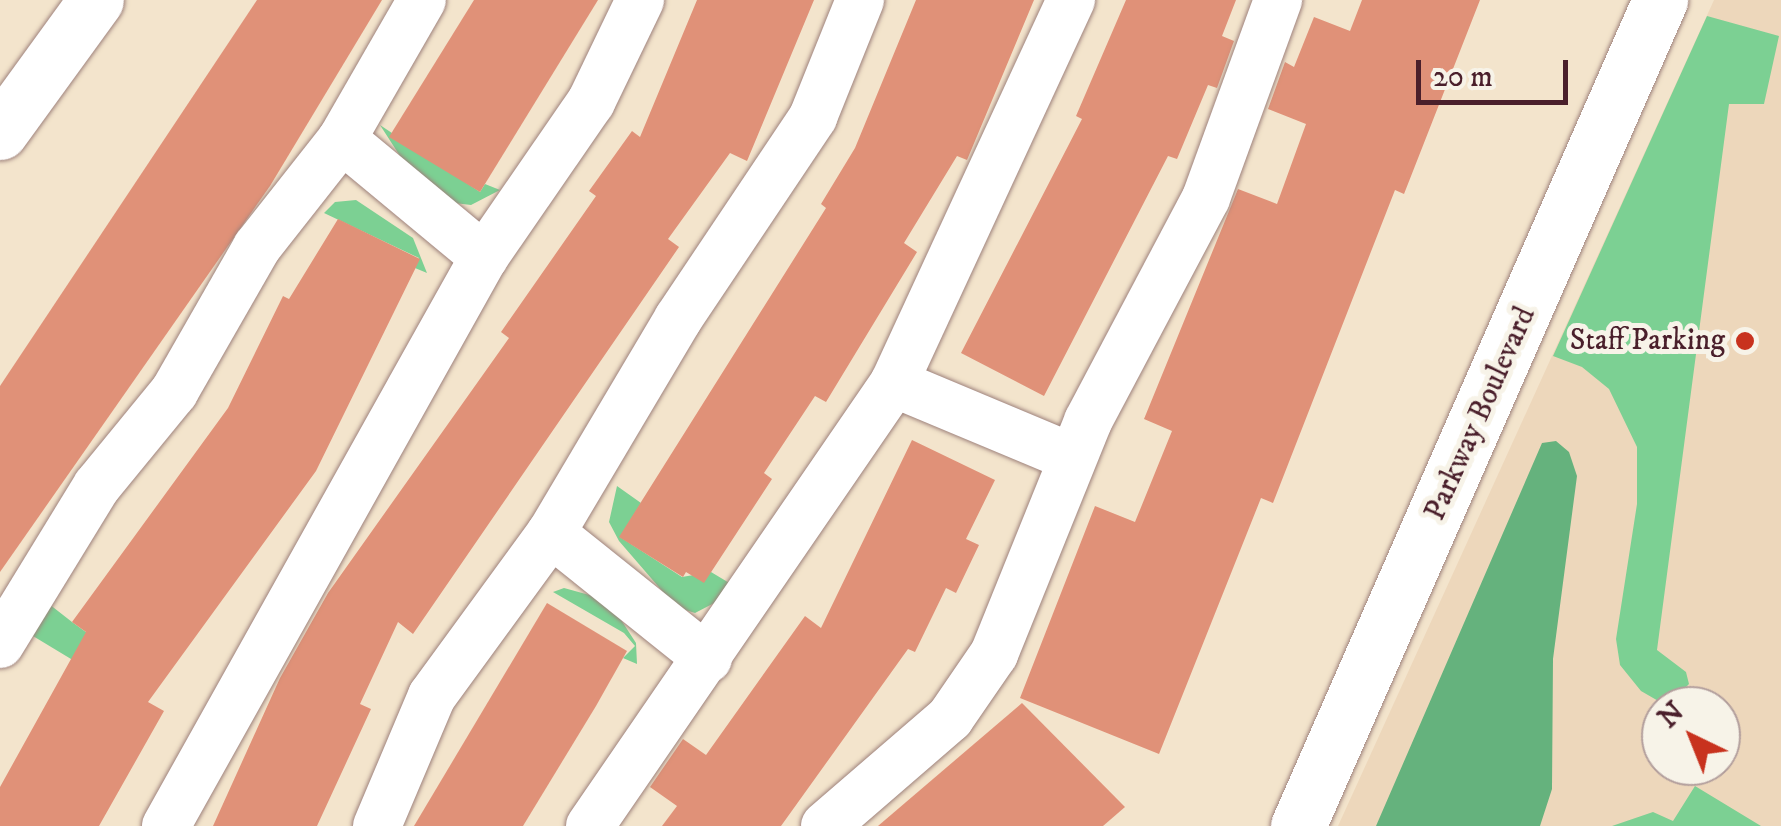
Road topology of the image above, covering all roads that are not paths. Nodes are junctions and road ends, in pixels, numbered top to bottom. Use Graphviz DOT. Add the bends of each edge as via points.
graph roads {
  1 [pos="96,0"];
  2 [pos="422,0"];
  3 [pos="640,0"];
  4 [pos="860,0"];
  5 [pos="1071,0"];
  6 [pos="1278,0"];
  7 [pos="1660,0"];
  8 [pos="0,132"];
  9 [pos="342,139"];
  10 [pos="484,258"];
  11 [pos="894,384"];
  12 [pos="1071,458"];
  13 [pos="551,533"];
  14 [pos="0,644"];
  15 [pos="708,659"];
  16 [pos="166,826"];
  17 [pos="377,826"];
  18 [pos="590,826"];
  19 [pos="825,826"];
  20 [pos="1298,826"];
  1 -- 8 [label="street"];
  2 -- 9 [label="street"];
  3 -- 10 [label="street" via="592,102"];
  4 -- 13 [label="street" via="813,117 678,319"];
  5 -- 11 [label="street"];
  6 -- 12 [label="street" via="1206,198"];
  7 -- 20 [label="street, Parkway Boulevard"];
  9 -- 10 [label="street"];
  9 -- 14 [label="street" via="258,247 174,392 97,486"];
  10 -- 16 [label="street"];
  11 -- 12 [label="street"];
  11 -- 15 [label="street"];
  12 -- 19 [label="street" via="994,654 950,718"];
  13 -- 15 [label="street"];
  13 -- 17 [label="street" via="432,696"];
  15 -- 18 [label="street"];
}
